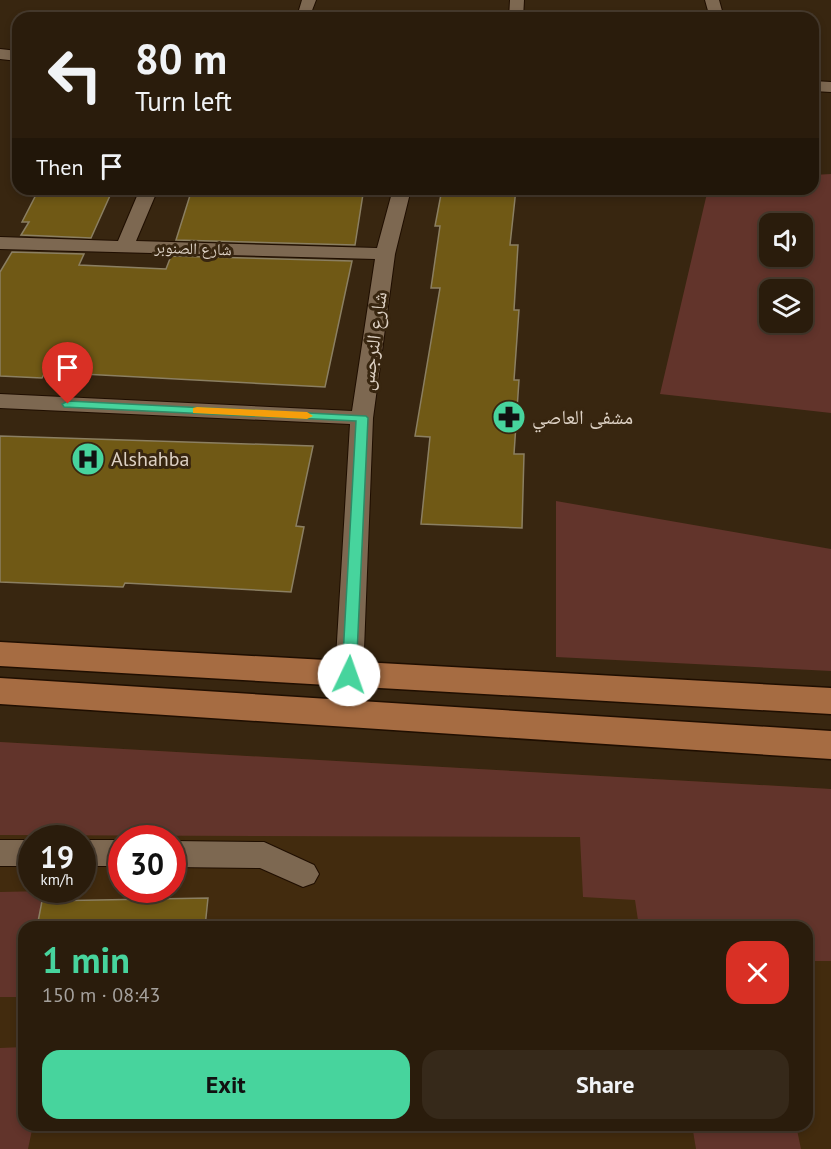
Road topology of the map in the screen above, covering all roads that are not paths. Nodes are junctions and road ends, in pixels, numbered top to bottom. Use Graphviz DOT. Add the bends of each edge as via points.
graph roads {
  1 [pos="146,195"];
  2 [pos="400,195"];
  3 [pos="0,243"];
  4 [pos="125,246"];
  5 [pos="385,254"];
  6 [pos="0,401"];
  7 [pos="362,418"];
  8 [pos="0,654"];
  9 [pos="349,675"];
  10 [pos="0,691"];
  11 [pos="831,701"];
  12 [pos="831,745"];
  13 [pos="0,853"];
  14 [pos="18,853"];
  15 [pos="186,854"];
  16 [pos="303,874"];
  1 -- 4 [label="street"];
  2 -- 5 [label="street, شارع النرجس"];
  3 -- 4 [label="street, شارع الصنوبر"];
  4 -- 5 [label="street, شارع الصنوبر"];
  5 -- 7 [label="street, شارع النرجس"];
  6 -- 7 [label="street"];
  7 -- 9 [label="street, شارع النرجس"];
  8 -- 9 [label="main road"];
  9 -- 11 [label="main road"];
  10 -- 12 [label="main road"];
  13 -- 14 [label="street"];
  15 -- 16 [label="street" via="264,855"];
}
